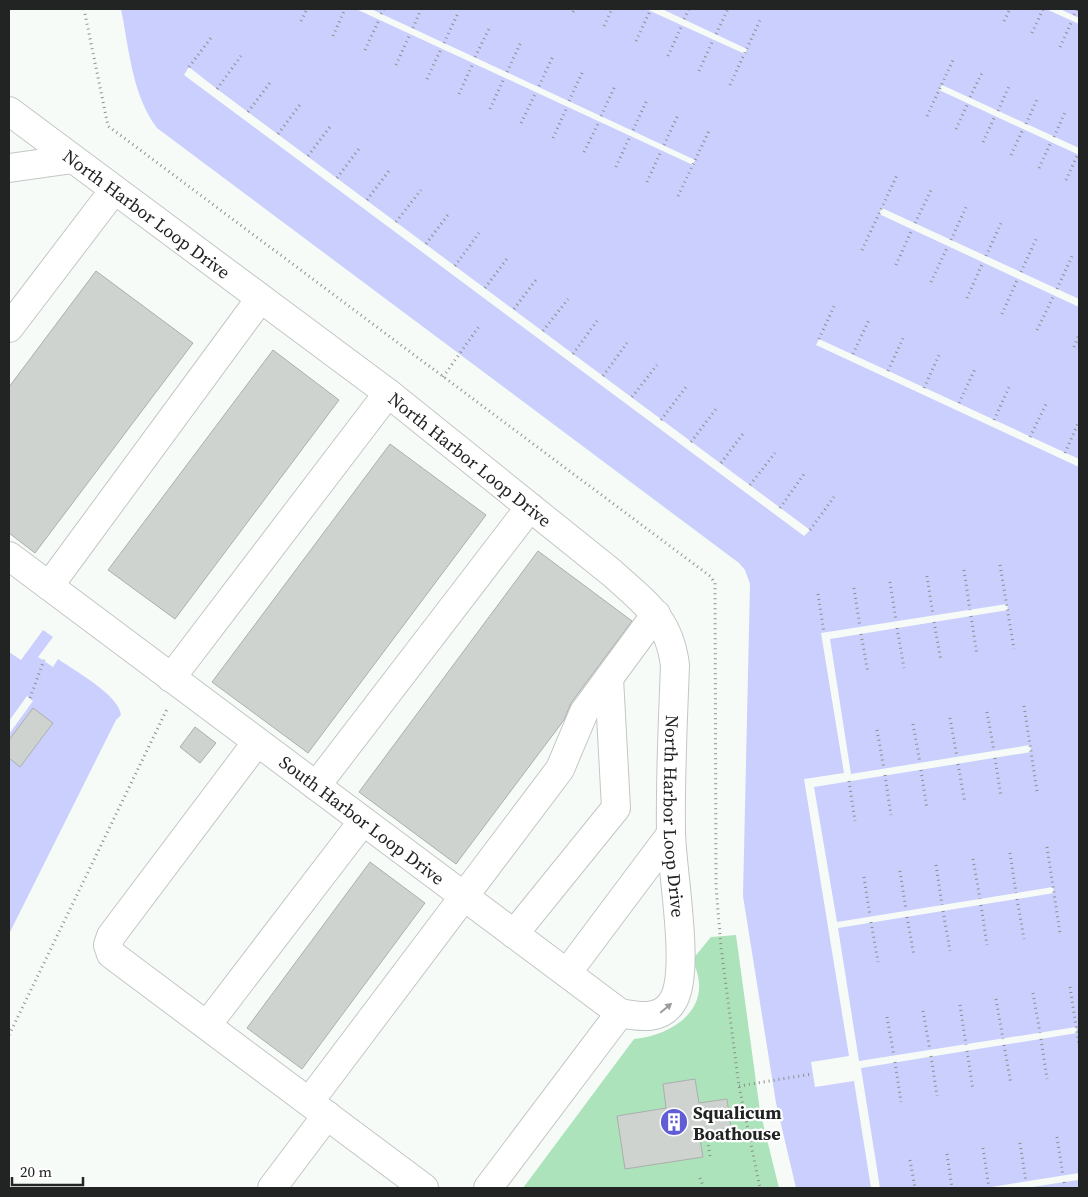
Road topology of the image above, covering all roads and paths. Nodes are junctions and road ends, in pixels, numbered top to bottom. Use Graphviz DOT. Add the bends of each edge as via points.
graph roads {
  1 [pos="307,9"];
  2 [pos="345,9"];
  3 [pos="384,9"];
  4 [pos="422,9"];
  5 [pos="612,9"];
  6 [pos="689,9"];
  7 [pos="728,9"];
  8 [pos="1010,9"];
  9 [pos="1043,9"];
  10 [pos="1077,9"];
  11 [pos="650,11"];
  12 [pos="458,12"];
  13 [pos="382,14"];
  14 [pos="1074,15"];
  15 [pos="761,18"];
  16 [pos="684,19"];
  17 [pos="379,20"];
  18 [pos="302,21"];
  19 [pos="1004,21"];
  20 [pos="1072,21"];
  21 [pos="682,25"];
  22 [pos="604,26"];
  23 [pos="490,27"];
  24 [pos="412,28"];
  25 [pos="410,34"];
  26 [pos="716,34"];
  27 [pos="1032,34"];
  28 [pos="213,36"];
  29 [pos="333,36"];
  30 [pos="713,40"];
  31 [pos="636,41"];
  32 [pos="521,42"];
  33 [pos="444,43"];
  34 [pos="1060,47"];
  35 [pos="441,48"];
  36 [pos="365,50"];
  37 [pos="241,56"];
  38 [pos="552,56"];
  39 [pos="668,56"];
  40 [pos="476,57"];
  41 [pos="954,58"];
  42 [pos="473,63"];
  43 [pos="396,65"];
  44 [pos="189,68"];
  45 [pos="583,71"];
  46 [pos="699,71"];
  47 [pos="983,71"];
  48 [pos="507,72"];
  49 [pos="504,78"];
  50 [pos="427,79"];
  51 [pos="272,80"];
  52 [pos="1010,84"];
  53 [pos="730,85"];
  54 [pos="539,86"];
  55 [pos="615,86"];
  56 [pos="217,89"];
  57 [pos="536,92"];
  58 [pos="458,94"];
  59 [pos="1038,97"];
  60 [pos="970,98"];
  61 [pos="647,100"];
  62 [pos="569,101"];
  63 [pos="302,102"];
  64 [pos="968,103"];
  65 [pos="567,107"];
  66 [pos="490,108"];
  67 [pos="998,110"];
  68 [pos="1066,110"];
  69 [pos="9,111"];
  70 [pos="248,112"];
  71 [pos="678,115"];
  72 [pos="601,116"];
  73 [pos="928,116"];
  74 [pos="995,116"];
  75 [pos="598,122"];
  76 [pos="522,123"];
  77 [pos="332,124"];
  78 [pos="1026,124"];
  79 [pos="956,129"];
  80 [pos="1023,129"];
  81 [pos="633,130"];
  82 [pos="710,130"];
  83 [pos="278,134"];
  84 [pos="630,136"];
  85 [pos="1054,137"];
  86 [pos="552,138"];
  87 [pos="983,142"];
  88 [pos="1051,142"];
  89 [pos="664,145"];
  90 [pos="361,146"];
  91 [pos="662,151"];
  92 [pos="584,152"];
  93 [pos="1078,154"];
  94 [pos="1011,155"];
  95 [pos="308,156"];
  96 [pos="73,159"];
  97 [pos="616,167"];
  98 [pos="9,168"];
  99 [pos="391,168"];
  100 [pos="1039,168"];
  101 [pos="898,173"];
  102 [pos="337,178"];
  103 [pos="1066,180"];
  104 [pos="647,182"];
  105 [pos="932,188"];
  106 [pos="114,190"];
  107 [pos="421,190"];
  108 [pos="678,196"];
  109 [pos="367,200"];
  110 [pos="967,205"];
  111 [pos="450,212"];
  112 [pos="1002,221"];
  113 [pos="396,222"];
  114 [pos="915,223"];
  115 [pos="912,230"];
  116 [pos="479,233"];
  117 [pos="1037,237"];
  118 [pos="951,240"];
  119 [pos="426,244"];
  120 [pos="948,246"];
  121 [pos="862,250"];
  122 [pos="1073,254"];
  123 [pos="509,256"];
  124 [pos="986,256"];
  125 [pos="983,262"];
  126 [pos="896,265"];
  127 [pos="455,266"];
  128 [pos="1021,272"];
  129 [pos="538,277"];
  130 [pos="1018,278"];
  131 [pos="931,282"];
  132 [pos="485,288"];
  133 [pos="1056,289"];
  134 [pos="1054,295"];
  135 [pos="967,298"];
  136 [pos="260,299"];
  137 [pos="568,299"];
  138 [pos="836,304"];
  139 [pos="514,309"];
  140 [pos="1002,314"];
  141 [pos="869,320"];
  142 [pos="597,321"];
  143 [pos="480,325"];
  144 [pos="9,328"];
  145 [pos="1037,330"];
  146 [pos="543,331"];
  147 [pos="1079,335"];
  148 [pos="904,336"];
  149 [pos="819,339"];
  150 [pos="627,343"];
  151 [pos="1074,347"];
  152 [pos="940,353"];
  153 [pos="573,354"];
  154 [pos="853,354"];
  155 [pos="656,365"];
  156 [pos="975,369"];
  157 [pos="888,371"];
  158 [pos="603,376"];
  159 [pos="443,377"];
  160 [pos="1010,385"];
  161 [pos="686,387"];
  162 [pos="924,388"];
  163 [pos="388,393"];
  164 [pos="632,397"];
  165 [pos="1047,402"];
  166 [pos="958,403"];
  167 [pos="716,409"];
  168 [pos="662,420"];
  169 [pos="994,420"];
  170 [pos="1079,421"];
  171 [pos="745,431"];
  172 [pos="1030,437"];
  173 [pos="691,442"];
  174 [pos="775,453"];
  175 [pos="1065,453"];
  176 [pos="720,463"];
  177 [pos="804,474"];
  178 [pos="750,486"];
  179 [pos="834,496"];
  180 [pos="530,507"];
  181 [pos="780,508"];
  182 [pos="810,530"];
  183 [pos="9,556"];
  184 [pos="1000,564"];
  185 [pos="964,570"];
  186 [pos="927,576"];
  187 [pos="890,582"];
  188 [pos="49,586"];
  189 [pos="854,588"];
  190 [pos="818,594"];
  191 [pos="970,610"];
  192 [pos="656,614"];
  193 [pos="934,616"];
  194 [pos="971,616"];
  195 [pos="896,621"];
  196 [pos="934,622"];
  197 [pos="860,627"];
  198 [pos="897,628"];
  199 [pos="824,633"];
  200 [pos="861,634"];
  201 [pos="1014,650"];
  202 [pos="977,655"];
  203 [pos="44,660"];
  204 [pos="941,661"];
  205 [pos="904,668"];
  206 [pos="868,673"];
  207 [pos="609,678"];
  208 [pos="177,682"];
  209 [pos="30,698"];
  210 [pos="1024,706"];
  211 [pos="987,712"];
  212 [pos="950,718"];
  213 [pos="913,724"];
  214 [pos="877,730"];
  215 [pos="257,742"];
  216 [pos="994,751"];
  217 [pos="957,757"];
  218 [pos="995,758"];
  219 [pos="920,763"];
  220 [pos="958,764"];
  221 [pos="884,769"];
  222 [pos="921,770"];
  223 [pos="885,775"];
  224 [pos="848,781"];
  225 [pos="316,786"];
  226 [pos="1037,791"];
  227 [pos="1001,797"];
  228 [pos="964,803"];
  229 [pos="927,809"];
  230 [pos="891,815"];
  231 [pos="855,820"];
  232 [pos="363,821"];
  233 [pos="671,834"];
  234 [pos="1047,847"];
  235 [pos="1010,853"];
  236 [pos="973,859"];
  237 [pos="936,865"];
  238 [pos="900,871"];
  239 [pos="864,877"];
  240 [pos="1016,893"];
  241 [pos="463,896"];
  242 [pos="980,899"];
  243 [pos="1017,899"];
  244 [pos="942,905"];
  245 [pos="981,905"];
  246 [pos="906,910"];
  247 [pos="943,911"];
  248 [pos="870,916"];
  249 [pos="907,917"];
  250 [pos="871,922"];
  251 [pos="1060,933"];
  252 [pos="514,934"];
  253 [pos="1024,939"];
  254 [pos="987,945"];
  255 [pos="950,950"];
  256 [pos="914,956"];
  257 [pos="878,962"];
  258 [pos="567,974"];
  259 [pos="1070,987"];
  260 [pos="1033,993"];
  261 [pos="996,999"];
  262 [pos="960,1005"];
  263 [pos="923,1011"];
  264 [pos="620,1013"];
  265 [pos="888,1016"];
  266 [pos="207,1025"];
  267 [pos="1040,1033"];
  268 [pos="9,1035"];
  269 [pos="1003,1039"];
  270 [pos="1041,1039"];
  271 [pos="966,1045"];
  272 [pos="1004,1045"];
  273 [pos="1079,1045"];
  274 [pos="930,1050"];
  275 [pos="967,1051"];
  276 [pos="894,1056"];
  277 [pos="931,1056"];
  278 [pos="895,1062"];
  279 [pos="812,1074"];
  280 [pos="1047,1079"];
  281 [pos="1011,1084"];
  282 [pos="739,1086"];
  283 [pos="973,1090"];
  284 [pos="937,1096"];
  285 [pos="901,1102"];
  286 [pos="318,1109"];
  287 [pos="747,1131"];
  288 [pos="1056,1137"];
  289 [pos="1020,1143"];
  290 [pos="983,1148"];
  291 [pos="946,1154"];
  292 [pos="710,1156"];
  293 [pos="910,1160"];
  294 [pos="1063,1176"];
  295 [pos="700,1178"];
  296 [pos="1026,1182"];
  297 [pos="1064,1182"];
  298 [pos="272,1188"];
  299 [pos="424,1188"];
  300 [pos="488,1188"];
  301 [pos="704,1188"];
  302 [pos="915,1188"];
  303 [pos="952,1188"];
  304 [pos="989,1188"];
  305 [pos="1065,1188"];
  1 -- 18 [label="path"];
  2 -- 29 [label="path"];
  3 -- 13 [label="path"];
  4 -- 24 [label="path"];
  5 -- 22 [label="path"];
  6 -- 16 [label="path"];
  7 -- 26 [label="path"];
  8 -- 19 [label="path"];
  9 -- 27 [label="path"];
  10 -- 14 [label="path"];
  11 -- 31 [label="path"];
  12 -- 33 [label="path"];
  15 -- 53 [label="path"];
  17 -- 36 [label="path"];
  20 -- 34 [label="path"];
  21 -- 39 [label="path"];
  23 -- 40 [label="path"];
  25 -- 43 [label="path"];
  28 -- 44 [label="path"];
  30 -- 46 [label="path"];
  32 -- 48 [label="path"];
  35 -- 50 [label="path"];
  37 -- 56 [label="path"];
  38 -- 54 [label="path"];
  41 -- 73 [label="path"];
  42 -- 58 [label="path"];
  45 -- 62 [label="path"];
  47 -- 60 [label="path"];
  49 -- 66 [label="path"];
  51 -- 70 [label="path"];
  52 -- 67 [label="path"];
  55 -- 72 [label="path"];
  57 -- 76 [label="path"];
  59 -- 78 [label="path"];
  61 -- 81 [label="path"];
  63 -- 83 [label="path"];
  64 -- 79 [label="path"];
  65 -- 86 [label="path"];
  68 -- 85 [label="path"];
  69 -- 96 [label="street, North Harbor Loop Drive"];
  71 -- 89 [label="path"];
  74 -- 87 [label="path"];
  75 -- 92 [label="path"];
  77 -- 95 [label="path"];
  80 -- 94 [label="path"];
  82 -- 108 [label="path"];
  84 -- 97 [label="path"];
  88 -- 100 [label="path"];
  90 -- 102 [label="path"];
  91 -- 104 [label="path"];
  93 -- 103 [label="path"];
  96 -- 98 [label="street"];
  96 -- 106 [label="street, North Harbor Loop Drive"];
  99 -- 109 [label="path"];
  101 -- 121 [label="path"];
  105 -- 114 [label="path"];
  106 -- 136 [label="street, North Harbor Loop Drive"];
  106 -- 144 [label="street"];
  107 -- 113 [label="path"];
  110 -- 118 [label="path"];
  111 -- 119 [label="path"];
  112 -- 124 [label="path"];
  115 -- 126 [label="path"];
  116 -- 127 [label="path"];
  117 -- 128 [label="path"];
  120 -- 131 [label="path"];
  122 -- 133 [label="path"];
  123 -- 132 [label="path"];
  125 -- 135 [label="path"];
  129 -- 139 [label="path"];
  130 -- 140 [label="path"];
  134 -- 145 [label="path"];
  136 -- 163 [label="street, North Harbor Loop Drive"];
  136 -- 188 [label="street"];
  137 -- 146 [label="path"];
  138 -- 149 [label="path"];
  141 -- 154 [label="path"];
  142 -- 153 [label="path"];
  143 -- 159 [label="path"];
  147 -- 151 [label="path"];
  148 -- 157 [label="path"];
  150 -- 158 [label="path"];
  152 -- 162 [label="path"];
  155 -- 164 [label="path"];
  156 -- 166 [label="path"];
  160 -- 169 [label="path"];
  161 -- 168 [label="path"];
  163 -- 180 [label="street, North Harbor Loop Drive"];
  163 -- 208 [label="street"];
  165 -- 172 [label="path"];
  167 -- 173 [label="path"];
  170 -- 175 [label="path"];
  171 -- 176 [label="path"];
  174 -- 178 [label="path"];
  177 -- 181 [label="path"];
  179 -- 182 [label="path"];
  180 -- 192 [label="street, North Harbor Loop Drive" via="612,573"];
  180 -- 225 [label="street"];
  183 -- 188 [label="street, South Harbor Loop Drive"];
  184 -- 201 [label="path"];
  185 -- 191 [label="path"];
  186 -- 193 [label="path"];
  187 -- 195 [label="path"];
  188 -- 208 [label="street, South Harbor Loop Drive"];
  189 -- 197 [label="path"];
  190 -- 199 [label="path"];
  192 -- 207 [label="street"];
  192 -- 233 [label="street, North Harbor Loop Drive" via="670,638 674,665"];
  194 -- 202 [label="path"];
  196 -- 204 [label="path"];
  198 -- 205 [label="path"];
  200 -- 206 [label="path"];
  203 -- 209 [label="path"];
  207 -- 241 [label="street" via="584,712 560,769"];
  207 -- 252 [label="street" via="616,808"];
  208 -- 215 [label="street, South Harbor Loop Drive"];
  208 -- 268 [label="path"];
  210 -- 226 [label="path"];
  211 -- 216 [label="path"];
  212 -- 217 [label="path"];
  213 -- 219 [label="path"];
  214 -- 221 [label="path"];
  215 -- 225 [label="street, South Harbor Loop Drive"];
  215 -- 266 [label="street" via="110,936 108,945 111,954"];
  218 -- 227 [label="path"];
  220 -- 228 [label="path"];
  222 -- 229 [label="path"];
  223 -- 230 [label="path"];
  224 -- 231 [label="path"];
  225 -- 232 [label="street, South Harbor Loop Drive"];
  232 -- 241 [label="street, South Harbor Loop Drive"];
  232 -- 266 [label="street"];
  233 -- 258 [label="street"];
  264 -- 233 [label="street, North Harbor Loop Drive, one-way" via="653,1016 668,1008 679,984 681,964"];
  234 -- 251 [label="path"];
  235 -- 240 [label="path"];
  236 -- 242 [label="path"];
  237 -- 244 [label="path"];
  238 -- 246 [label="path"];
  239 -- 248 [label="path"];
  241 -- 252 [label="street, South Harbor Loop Drive"];
  241 -- 286 [label="street"];
  243 -- 253 [label="path"];
  245 -- 254 [label="path"];
  247 -- 255 [label="path"];
  249 -- 256 [label="path"];
  250 -- 257 [label="path"];
  252 -- 258 [label="street, South Harbor Loop Drive"];
  258 -- 264 [label="street, South Harbor Loop Drive"];
  259 -- 273 [label="path"];
  260 -- 267 [label="path"];
  261 -- 269 [label="path"];
  262 -- 271 [label="path"];
  263 -- 274 [label="path"];
  264 -- 300 [label="street"];
  265 -- 276 [label="path"];
  266 -- 286 [label="street"];
  270 -- 280 [label="path"];
  272 -- 281 [label="path"];
  275 -- 283 [label="path"];
  277 -- 284 [label="path"];
  278 -- 285 [label="path"];
  279 -- 282 [label="path"];
  286 -- 298 [label="street"];
  286 -- 299 [label="street"];
  287 -- 292 [label="path" via="707,1137"];
  288 -- 294 [label="path"];
  289 -- 296 [label="path"];
  290 -- 304 [label="path"];
  291 -- 303 [label="path"];
  293 -- 302 [label="path"];
  295 -- 301 [label="path"];
  297 -- 305 [label="path"];
}
